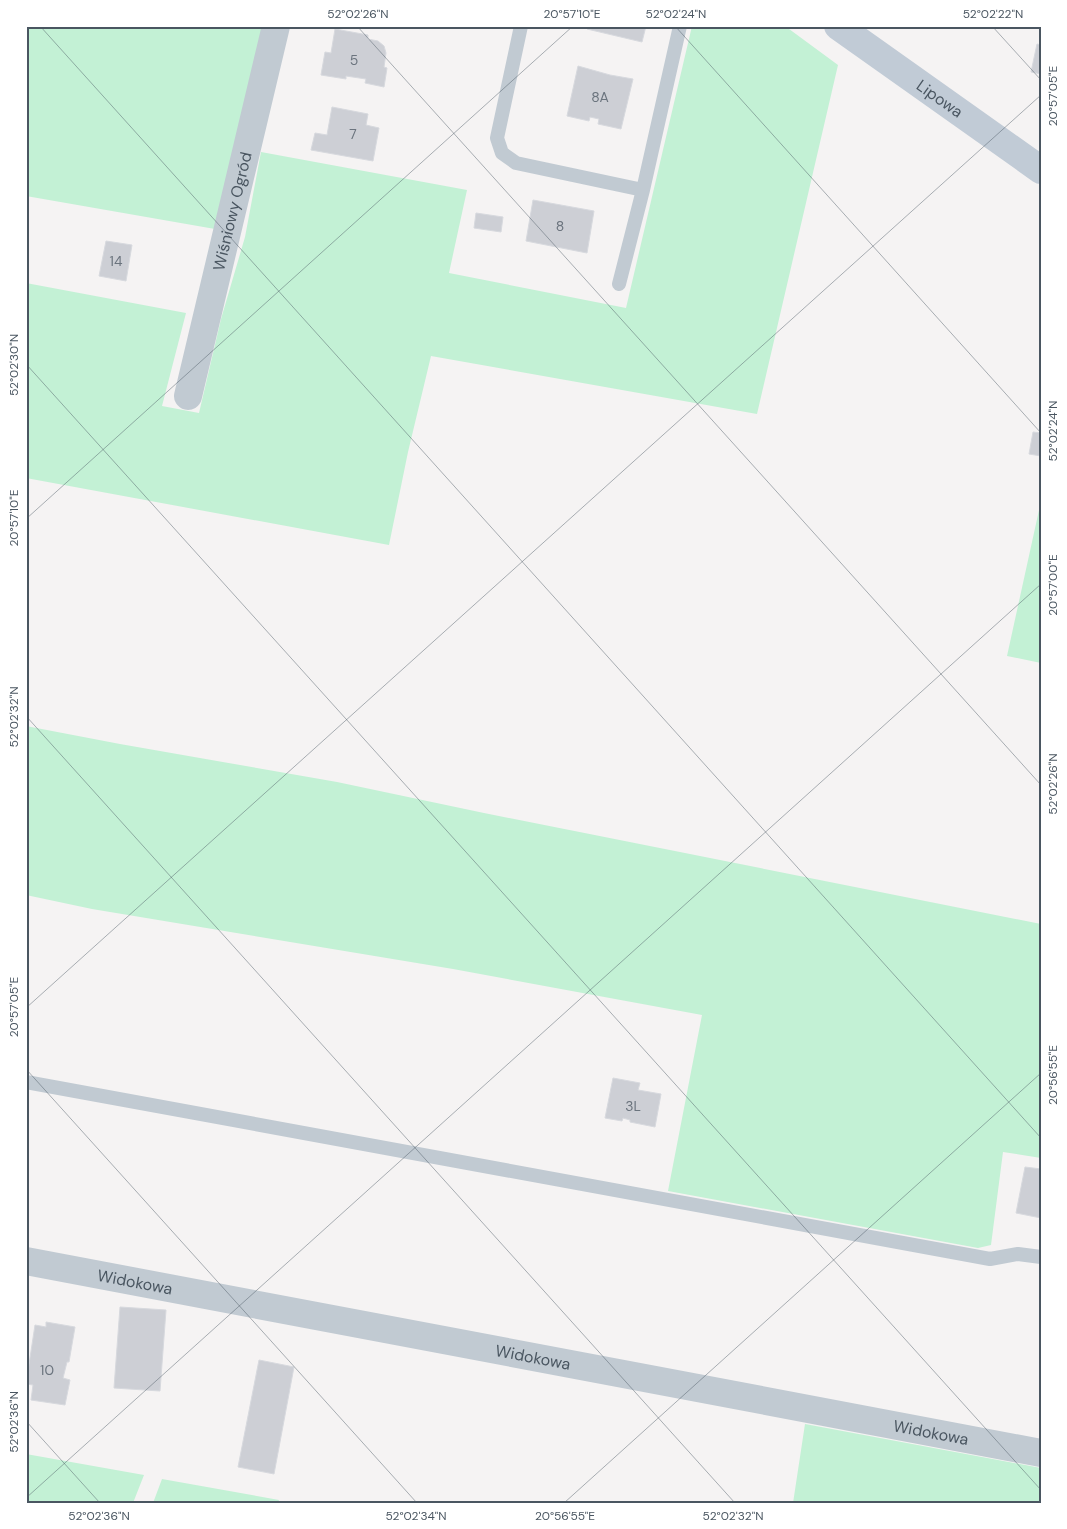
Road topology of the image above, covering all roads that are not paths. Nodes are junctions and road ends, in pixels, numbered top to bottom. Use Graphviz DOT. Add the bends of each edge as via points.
graph roads {
  1 [pos="276,26"];
  2 [pos="521,26"];
  3 [pos="680,26"];
  4 [pos="838,26"];
  5 [pos="1041,170"];
  6 [pos="643,190"];
  7 [pos="619,284"];
  8 [pos="188,396"];
  9 [pos="26,1082"];
  10 [pos="1041,1257"];
  11 [pos="26,1260"];
  12 [pos="1041,1453"];
  1 -- 8 [label="street, Wiśniowy Ogród"];
  2 -- 6 [label="lane" via="497,138 502,153 516,163"];
  3 -- 6 [label="lane"];
  4 -- 5 [label="street, Lipowa"];
  6 -- 7 [label="lane"];
  9 -- 10 [label="lane" via="990,1259 1018,1254"];
  11 -- 12 [label="street, Widokowa"];
}
